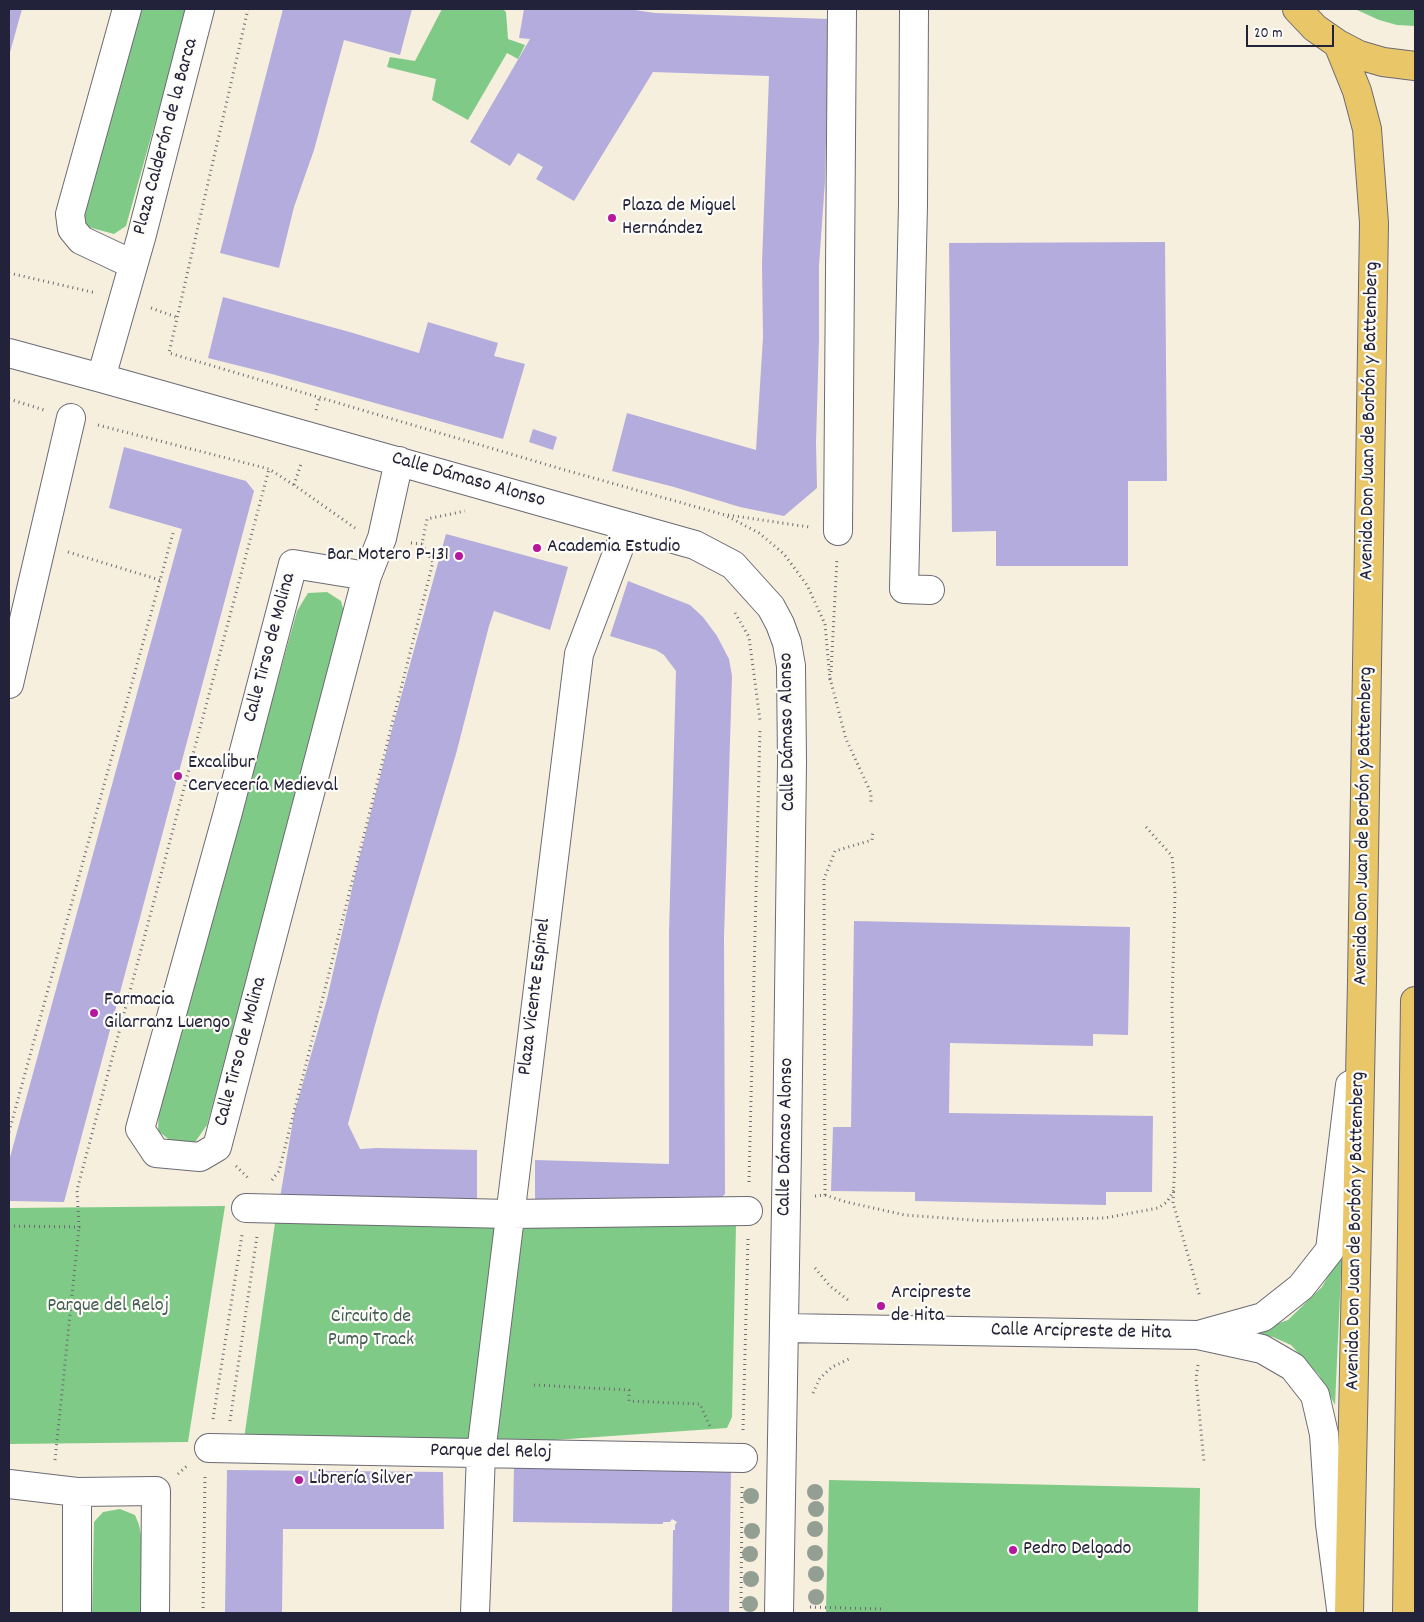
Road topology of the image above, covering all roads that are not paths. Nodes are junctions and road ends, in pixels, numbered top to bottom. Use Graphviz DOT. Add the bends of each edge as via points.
graph roads {
  1 [pos="127,9"];
  2 [pos="200,9"];
  3 [pos="842,9"];
  4 [pos="914,9"];
  5 [pos="1297,9"];
  6 [pos="1338,44"];
  7 [pos="1415,66"];
  8 [pos="132,264"];
  9 [pos="9,353"];
  10 [pos="100,378"];
  11 [pos="71,418"];
  12 [pos="399,461"];
  13 [pos="838,531"];
  14 [pos="619,548"];
  15 [pos="367,576"];
  16 [pos="930,590"];
  17 [pos="9,684"];
  18 [pos="1362,981"];
  19 [pos="1415,1001"];
  20 [pos="254,1208"];
  21 [pos="748,1211"];
  22 [pos="510,1214"];
  23 [pos="784,1328"];
  24 [pos="1199,1347"];
  25 [pos="217,1449"];
  26 [pos="481,1453"];
  27 [pos="732,1458"];
  28 [pos="9,1484"];
  29 [pos="64,1490"];
  30 [pos="77,1613"];
  31 [pos="155,1613"];
  32 [pos="475,1613"];
  33 [pos="779,1613"];
  34 [pos="1341,1613"];
  35 [pos="1349,1613"];
  36 [pos="1407,1613"];
  1 -- 8 [label="street, Plaza Calderón de la Barca" via="70,214 72,230 81,240"];
  2 -- 8 [label="street, Plaza Calderón de la Barca"];
  3 -- 13 [label="street"];
  4 -- 16 [label="street" via="914,205 904,589"];
  5 -- 6 [label="main road" via="1315,28"];
  6 -- 7 [label="main road" via="1383,62"];
  6 -- 18 [label="main road, Avenida Don Juan de Borbón y Battemberg" via="1358,91 1367,129 1374,223"];
  8 -- 10 [label="street, Plaza Calderón de la Barca"];
  9 -- 10 [label="street, Calle Dámaso Alonso"];
  10 -- 12 [label="street, Calle Dámaso Alonso"];
  11 -- 17 [label="street"];
  12 -- 15 [label="street, Calle Tirso de Molina" via="382,538"];
  12 -- 23 [label="street, Calle Dámaso Alonso" via="695,545 733,565 771,607 780,624 791,666 792,733"];
  14 -- 22 [label="street, Plaza Vicente Espinel" via="579,654"];
  15 -- 15 [label="street, Calle Tirso de Molina" via="293,564 140,1129 156,1153 200,1158 217,1147"];
  18 -- 24 [label="street, Calle Arcipreste de Hita" via="1330,1250 1301,1288 1263,1317"];
  18 -- 35 [label="main road, Avenida Don Juan de Borbón y Battemberg"];
  19 -- 36 [label="main road"];
  20 -- 22 [label="street"];
  21 -- 22 [label="street"];
  22 -- 26 [label="street, Plaza Vicente Espinel"];
  23 -- 24 [label="street, Calle Arcipreste de Hita" via="863,1328"];
  23 -- 33 [label="street, Calle Dámaso Alonso"];
  24 -- 34 [label="street, Calle Arcipreste de Hita" via="1262,1349 1293,1367 1315,1395 1324,1434 1330,1524"];
  25 -- 26 [label="street, Parque del Reloj"];
  26 -- 27 [label="street, Parque del Reloj"];
  26 -- 32 [label="street, Plaza Vicente Espinel"];
  28 -- 29 [label="street"];
  29 -- 30 [label="street"];
  29 -- 31 [label="street" via="156,1491"];
}
